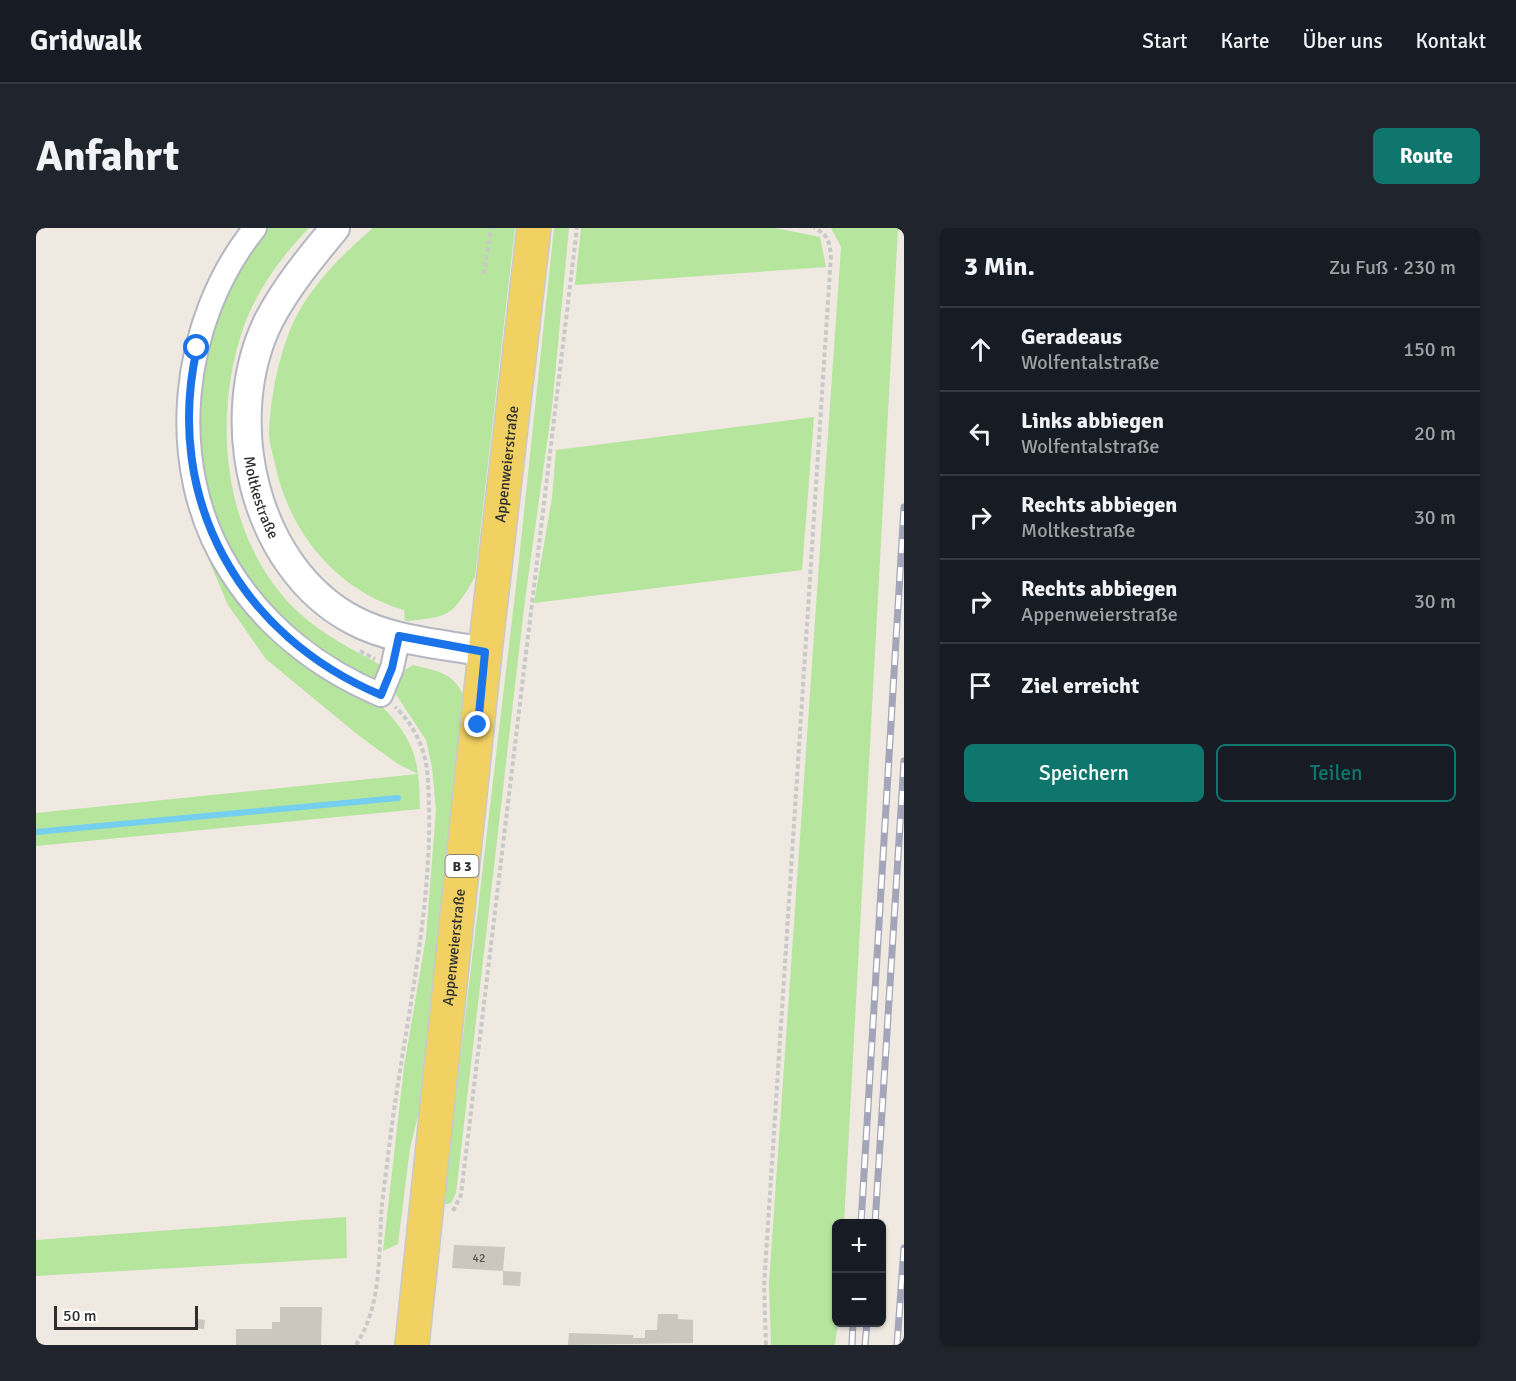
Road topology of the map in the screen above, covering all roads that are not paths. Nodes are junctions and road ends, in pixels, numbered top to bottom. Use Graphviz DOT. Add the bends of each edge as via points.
graph roads {
  1 [pos="255,228"];
  2 [pos="335,228"];
  3 [pos="534,228"];
  4 [pos="399,636"];
  5 [pos="485,652"];
  6 [pos="412,1345"];
  1 -- 4 [label="street" via="238,248 216,292 191,374 187,421 201,502 210,530 229,569 254,604 301,651 326,668 381,695"];
  2 -- 4 [label="street, Moltkestraße" via="295,276 269,322 251,371 246,419 253,471 268,526 288,562 321,600 354,621"];
  3 -- 5 [label="main road, Appenweierstraße / B 3"];
  4 -- 5 [label="street, Moltkestraße"];
  5 -- 6 [label="main road, Appenweierstraße / B 3"];
}
